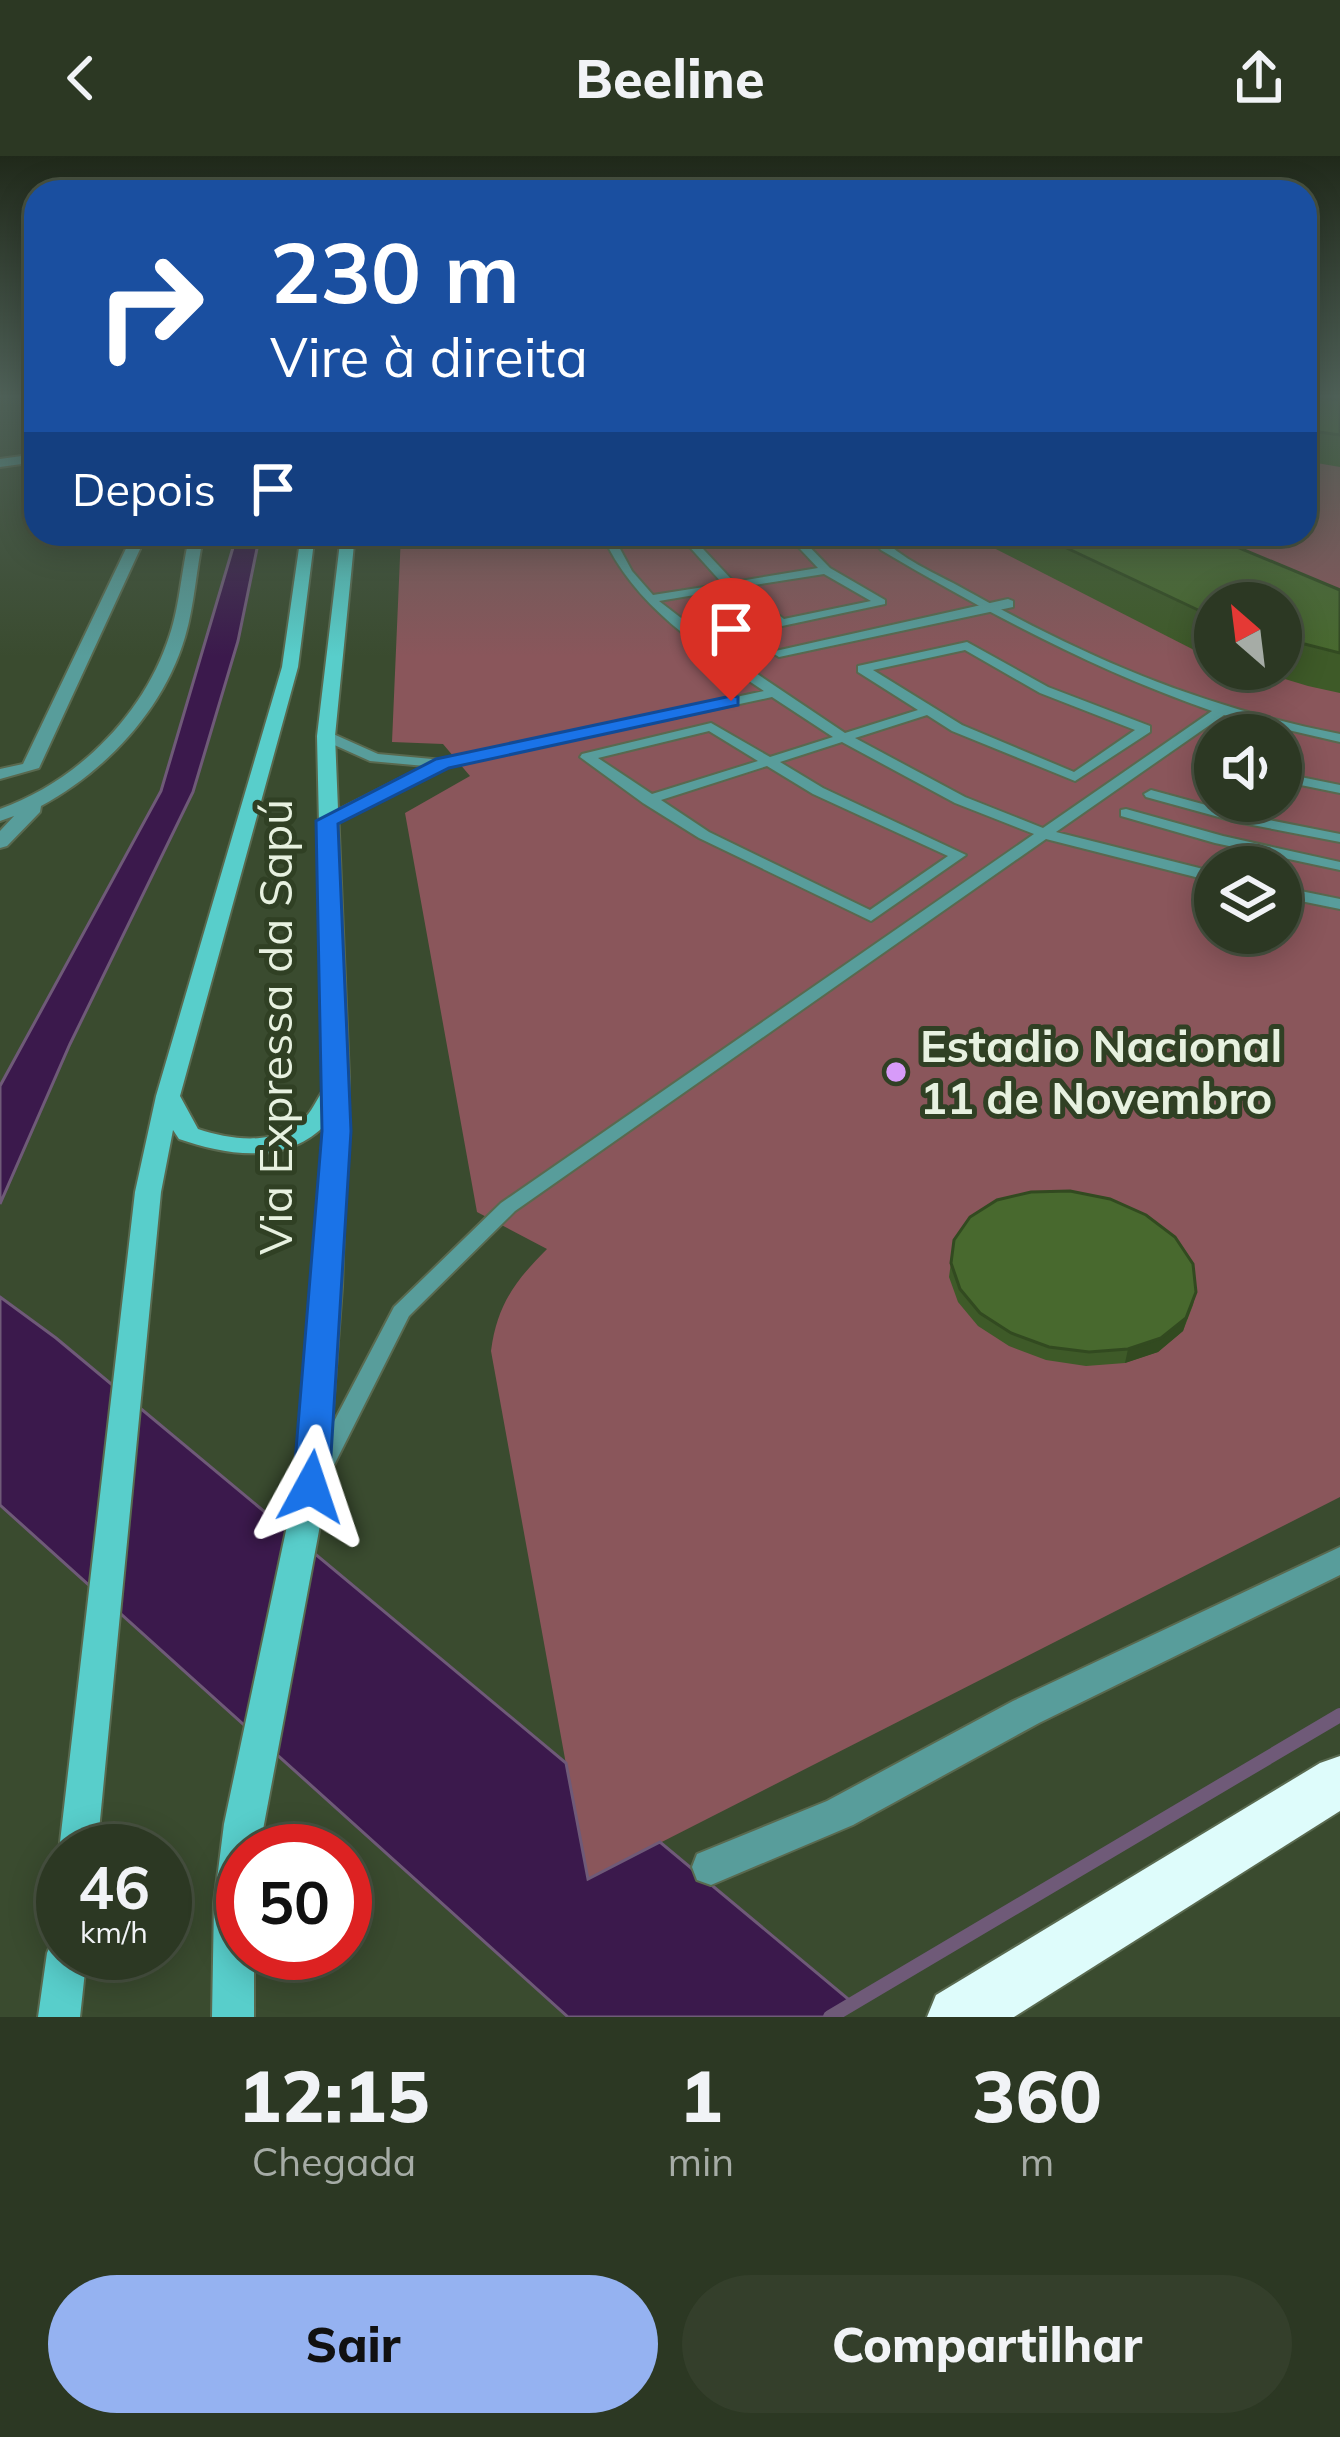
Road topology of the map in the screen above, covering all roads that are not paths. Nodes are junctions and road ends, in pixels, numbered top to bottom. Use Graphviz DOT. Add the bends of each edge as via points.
graph roads {
  1 [pos="134,546"];
  2 [pos="195,546"];
  3 [pos="306,546"];
  4 [pos="347,546"];
  5 [pos="611,546"];
  6 [pos="694,546"];
  7 [pos="802,546"];
  8 [pos="883,546"];
  9 [pos="826,570"];
  10 [pos="731,586"];
  11 [pos="650,599"];
  12 [pos="1008,604"];
  13 [pos="990,609"];
  14 [pos="779,652"];
  15 [pos="772,692"];
  16 [pos="927,712"];
  17 [pos="1219,712"];
  18 [pos="326,736"];
  19 [pos="1340,738"];
  20 [pos="843,739"];
  21 [pos="765,763"];
  22 [pos="443,764"];
  23 [pos="0,774"];
  24 [pos="1302,781"];
  25 [pos="1340,789"];
  26 [pos="1151,794"];
  27 [pos="648,800"];
  28 [pos="38,802"];
  29 [pos="1194,806"];
  30 [pos="1126,813"];
  31 [pos="0,814"];
  32 [pos="327,821"];
  33 [pos="1235,822"];
  34 [pos="1258,822"];
  35 [pos="1045,833"];
  36 [pos="1340,838"];
  37 [pos="0,842"];
  38 [pos="1226,842"];
  39 [pos="1224,846"];
  40 [pos="1340,866"];
  41 [pos="1194,872"];
  42 [pos="1302,896"];
  43 [pos="1340,904"];
  44 [pos="337,1078"];
  45 [pos="168,1096"];
  46 [pos="311,1487"];
  47 [pos="1340,1560"];
  48 [pos="1340,1780"];
  49 [pos="81,1824"];
  50 [pos="711,1867"];
  51 [pos="63,1980"];
  52 [pos="57,2010"];
  53 [pos="233,2017"];
  54 [pos="958,2017"];
  1 -- 23 [label="street" via="30,768"];
  2 -- 28 [label="street" via="174,646 146,699 90,765"];
  3 -- 45 [label="main road, Via Expressa da Sapú" via="290,667"];
  4 -- 18 [label="main road, Via Expressa da Sapú"];
  5 -- 11 [label="lane"];
  6 -- 10 [label="lane"];
  7 -- 9 [label="lane"];
  8 -- 13 [label="lane"];
  9 -- 10 [label="lane"];
  9 -- 10 [label="lane" via="881,602 782,623"];
  10 -- 11 [label="lane"];
  11 -- 15 [label="lane"];
  12 -- 13 [label="street"];
  13 -- 14 [label="street"];
  13 -- 17 [label="lane" via="1086,662"];
  15 -- 20 [label="lane"];
  15 -- 22 [label="lane"];
  16 -- 16 [label="lane" via="1075,777 1145,729 1044,690 967,646 862,669"];
  16 -- 20 [label="lane"];
  17 -- 19 [label="lane"];
  17 -- 35 [label="lane"];
  18 -- 22 [label="lane" via="375,758"];
  18 -- 32 [label="main road, Via Expressa da Sapú"];
  20 -- 21 [label="lane"];
  20 -- 35 [label="lane"];
  21 -- 27 [label="lane"];
  21 -- 27 [label="lane" via="711,728 587,757"];
  21 -- 27 [label="lane" via="959,855 871,916 782,877"];
  22 -- 32 [label="lane"];
  24 -- 25 [label="lane"];
  26 -- 29 [label="lane"];
  28 -- 31 [label="street"];
  28 -- 37 [label="street"];
  30 -- 38 [label="lane"];
  32 -- 44 [label="main road, Via Expressa da Sapú"];
  33 -- 38 [label="lane"];
  34 -- 36 [label="lane"];
  35 -- 41 [label="lane"];
  35 -- 46 [label="lane" via="508,1207 400,1312"];
  38 -- 39 [label="lane"];
  38 -- 40 [label="lane"];
  42 -- 43 [label="lane"];
  44 -- 45 [label="main road" via="313,1128 266,1144 235,1147 188,1134"];
  44 -- 46 [label="main road, Via Expressa da Sapú"];
  45 -- 49 [label="main road, Via Expressa da Sapú" via="148,1192"];
  46 -- 53 [label="main road, Via Expressa da Sapú" via="243,1825"];
  47 -- 50 [label="street" via="1026,1712 840,1814"];
  48 -- 54 [label="highway"];
  51 -- 52 [label="main road"];
}
